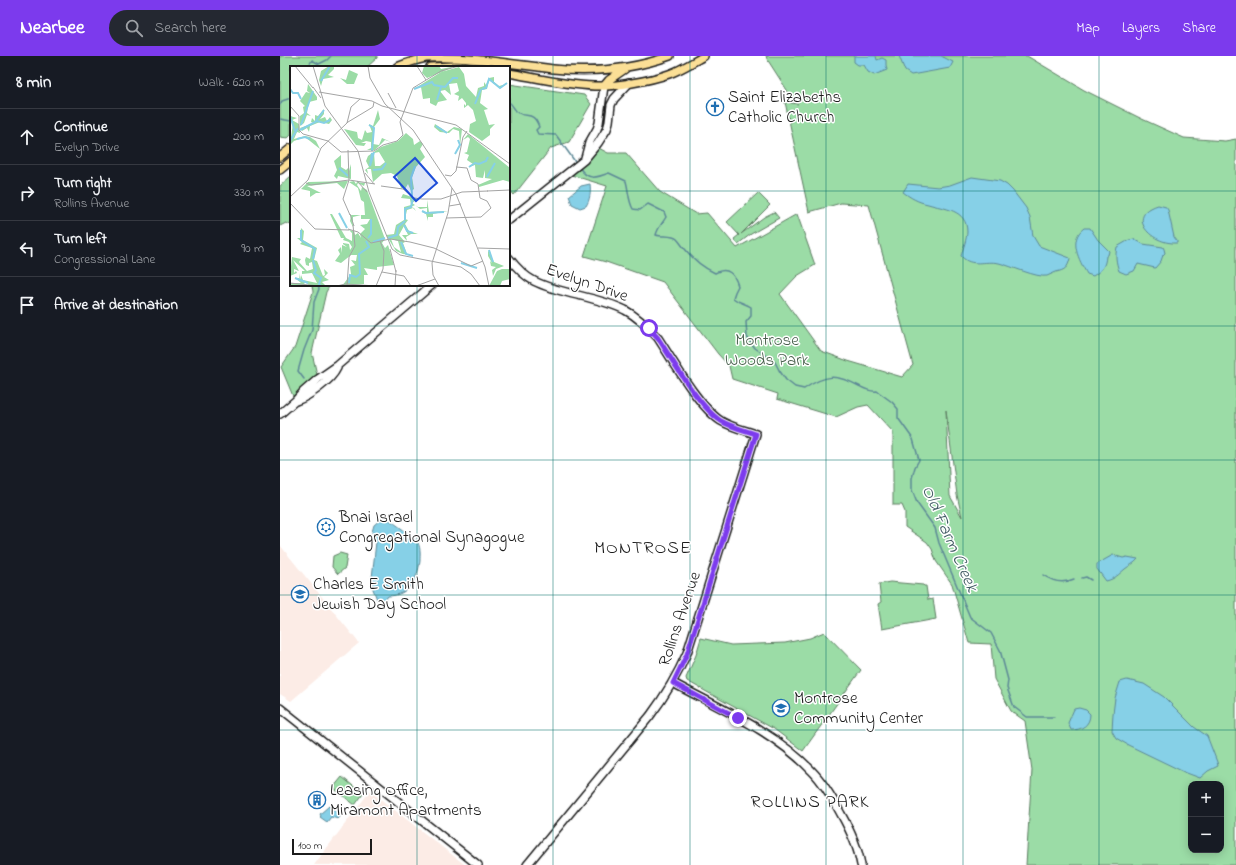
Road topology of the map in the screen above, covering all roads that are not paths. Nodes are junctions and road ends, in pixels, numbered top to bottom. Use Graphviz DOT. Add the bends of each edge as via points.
graph roads {
  1 [pos="670,56"];
  2 [pos="704,56"];
  3 [pos="464,57"];
  4 [pos="400,66"];
  5 [pos="629,67"];
  6 [pos="510,73"];
  7 [pos="629,83"];
  8 [pos="604,86"];
  9 [pos="290,149"];
  10 [pos="280,157"];
  11 [pos="584,160"];
  12 [pos="290,162"];
  13 [pos="280,170"];
  14 [pos="510,219"];
  15 [pos="510,259"];
  16 [pos="431,286"];
  17 [pos="280,414"];
  18 [pos="756,434"];
  19 [pos="673,683"];
  20 [pos="280,708"];
  21 [pos="478,865"];
  22 [pos="527,865"];
  23 [pos="861,865"];
  1 -- 5 [label="main road"];
  2 -- 7 [label="main road" via="670,73"];
  3 -- 4 [label="main road" via="434,57"];
  3 -- 5 [label="main road" via="565,70"];
  5 -- 8 [label="main road" via="613,76"];
  6 -- 8 [label="main road"];
  7 -- 8 [label="main road"];
  7 -- 11 [label="street" via="614,99 607,129"];
  8 -- 11 [label="street" via="599,123"];
  9 -- 10 [label="main road"];
  11 -- 14 [label="street"];
  12 -- 13 [label="main road"];
  15 -- 18 [label="street, Evelyn Drive" via="533,280 614,306 638,318 658,338 709,411 721,421"];
  16 -- 17 [label="street" via="318,379"];
  18 -- 19 [label="street, Rollins Avenue" via="687,654"];
  19 -- 22 [label="street, Rollins Avenue" via="650,716"];
  19 -- 23 [label="street" via="759,729 782,744 812,771 832,797 850,830"];
  20 -- 21 [label="street"];
}
